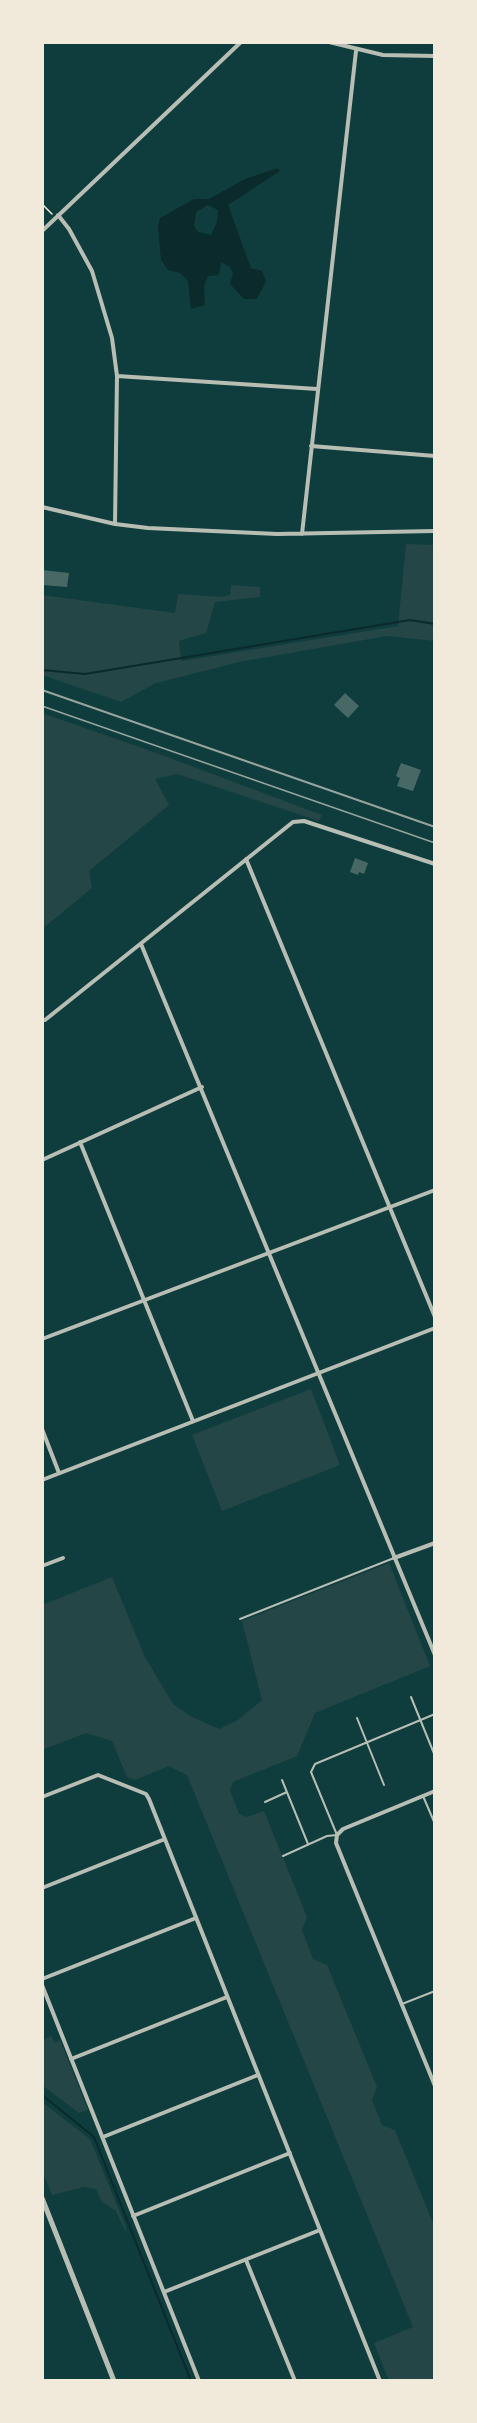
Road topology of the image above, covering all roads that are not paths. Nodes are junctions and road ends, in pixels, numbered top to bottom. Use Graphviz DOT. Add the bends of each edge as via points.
graph roads {
  1 [pos="241,42"];
  2 [pos="329,42"];
  3 [pos="356,51"];
  4 [pos="435,56"];
  5 [pos="57,216"];
  6 [pos="42,231"];
  7 [pos="117,376"];
  8 [pos="318,389"];
  9 [pos="311,446"];
  10 [pos="435,456"];
  11 [pos="42,507"];
  12 [pos="115,524"];
  13 [pos="435,531"];
  14 [pos="302,534"];
  15 [pos="246,859"];
  16 [pos="435,864"];
  17 [pos="141,944"];
  18 [pos="45,1020"];
  19 [pos="202,1087"];
  20 [pos="80,1142"];
  21 [pos="42,1160"];
  22 [pos="435,1190"];
  23 [pos="390,1208"];
  24 [pos="270,1251"];
  25 [pos="145,1300"];
  26 [pos="435,1317"];
  27 [pos="435,1328"];
  28 [pos="42,1339"];
  29 [pos="318,1372"];
  30 [pos="193,1421"];
  31 [pos="42,1429"];
  32 [pos="59,1473"];
  33 [pos="42,1480"];
  34 [pos="435,1543"];
  35 [pos="63,1558"];
  36 [pos="394,1558"];
  37 [pos="42,1566"];
  38 [pos="240,1619"];
  39 [pos="435,1655"];
  40 [pos="411,1697"];
  41 [pos="435,1714"];
  42 [pos="357,1718"];
  43 [pos="420,1720"];
  44 [pos="367,1742"];
  45 [pos="435,1756"];
  46 [pos="282,1780"];
  47 [pos="384,1785"];
  48 [pos="435,1791"];
  49 [pos="287,1792"];
  50 [pos="423,1796"];
  51 [pos="42,1797"];
  52 [pos="265,1802"];
  53 [pos="435,1824"];
  54 [pos="337,1835"];
  55 [pos="165,1839"];
  56 [pos="308,1844"];
  57 [pos="284,1856"];
  58 [pos="42,1888"];
  59 [pos="196,1918"];
  60 [pos="42,1979"];
  61 [pos="42,1984"];
  62 [pos="435,1991"];
  63 [pos="227,1997"];
  64 [pos="402,2004"];
  65 [pos="71,2059"];
  66 [pos="258,2075"];
  67 [pos="435,2086"];
  68 [pos="103,2137"];
  69 [pos="290,2153"];
  70 [pos="42,2198"];
  71 [pos="133,2216"];
  72 [pos="320,2230"];
  73 [pos="246,2260"];
  74 [pos="164,2292"];
  75 [pos="114,2381"];
  76 [pos="199,2381"];
  77 [pos="295,2381"];
  78 [pos="380,2381"];
  1 -- 5 [label="street"];
  2 -- 3 [label="street"];
  3 -- 4 [label="street" via="401,57"];
  3 -- 8 [label="street"];
  5 -- 6 [label="street"];
  5 -- 7 [label="street" via="92,270 107,317"];
  7 -- 8 [label="street"];
  7 -- 12 [label="street"];
  8 -- 9 [label="street"];
  9 -- 10 [label="street"];
  9 -- 14 [label="street"];
  11 -- 12 [label="street"];
  12 -- 14 [label="street"];
  13 -- 14 [label="street"];
  15 -- 16 [label="street" via="293,822 304,821"];
  15 -- 17 [label="street"];
  15 -- 23 [label="street"];
  17 -- 18 [label="street"];
  17 -- 19 [label="street"];
  19 -- 20 [label="street"];
  19 -- 24 [label="street"];
  20 -- 21 [label="street"];
  20 -- 25 [label="street"];
  22 -- 23 [label="street"];
  23 -- 24 [label="street"];
  23 -- 26 [label="street"];
  24 -- 25 [label="street"];
  24 -- 29 [label="street"];
  25 -- 28 [label="street"];
  25 -- 30 [label="street"];
  27 -- 29 [label="street"];
  29 -- 30 [label="street"];
  29 -- 36 [label="street"];
  30 -- 32 [label="street"];
  31 -- 32 [label="street"];
  32 -- 33 [label="street"];
  34 -- 36 [label="street"];
  35 -- 37 [label="street"];
  36 -- 38 [label="lane"];
  36 -- 39 [label="street"];
  40 -- 43 [label="lane"];
  41 -- 43 [label="lane"];
  42 -- 44 [label="lane"];
  43 -- 44 [label="lane"];
  43 -- 45 [label="lane"];
  44 -- 47 [label="lane"];
  44 -- 54 [label="lane" via="315,1764 311,1772"];
  46 -- 49 [label="lane"];
  48 -- 50 [label="street"];
  49 -- 52 [label="lane"];
  49 -- 56 [label="lane"];
  50 -- 53 [label="lane"];
  50 -- 54 [label="street"];
  51 -- 55 [label="street" via="92,1777 104,1777 146,1794"];
  54 -- 56 [label="lane"];
  54 -- 64 [label="street" via="336,1843"];
  55 -- 58 [label="street"];
  55 -- 59 [label="street"];
  56 -- 57 [label="lane"];
  59 -- 60 [label="street"];
  59 -- 63 [label="street"];
  61 -- 65 [label="street"];
  62 -- 64 [label="lane"];
  63 -- 65 [label="street"];
  63 -- 66 [label="street"];
  64 -- 67 [label="street"];
  65 -- 68 [label="street"];
  66 -- 68 [label="street"];
  66 -- 69 [label="street"];
  68 -- 71 [label="street"];
  69 -- 71 [label="street"];
  69 -- 72 [label="street"];
  70 -- 75 [label="street"];
  71 -- 74 [label="street"];
  72 -- 73 [label="street"];
  72 -- 78 [label="street"];
  73 -- 74 [label="street"];
  73 -- 77 [label="street"];
  74 -- 76 [label="street"];
}
